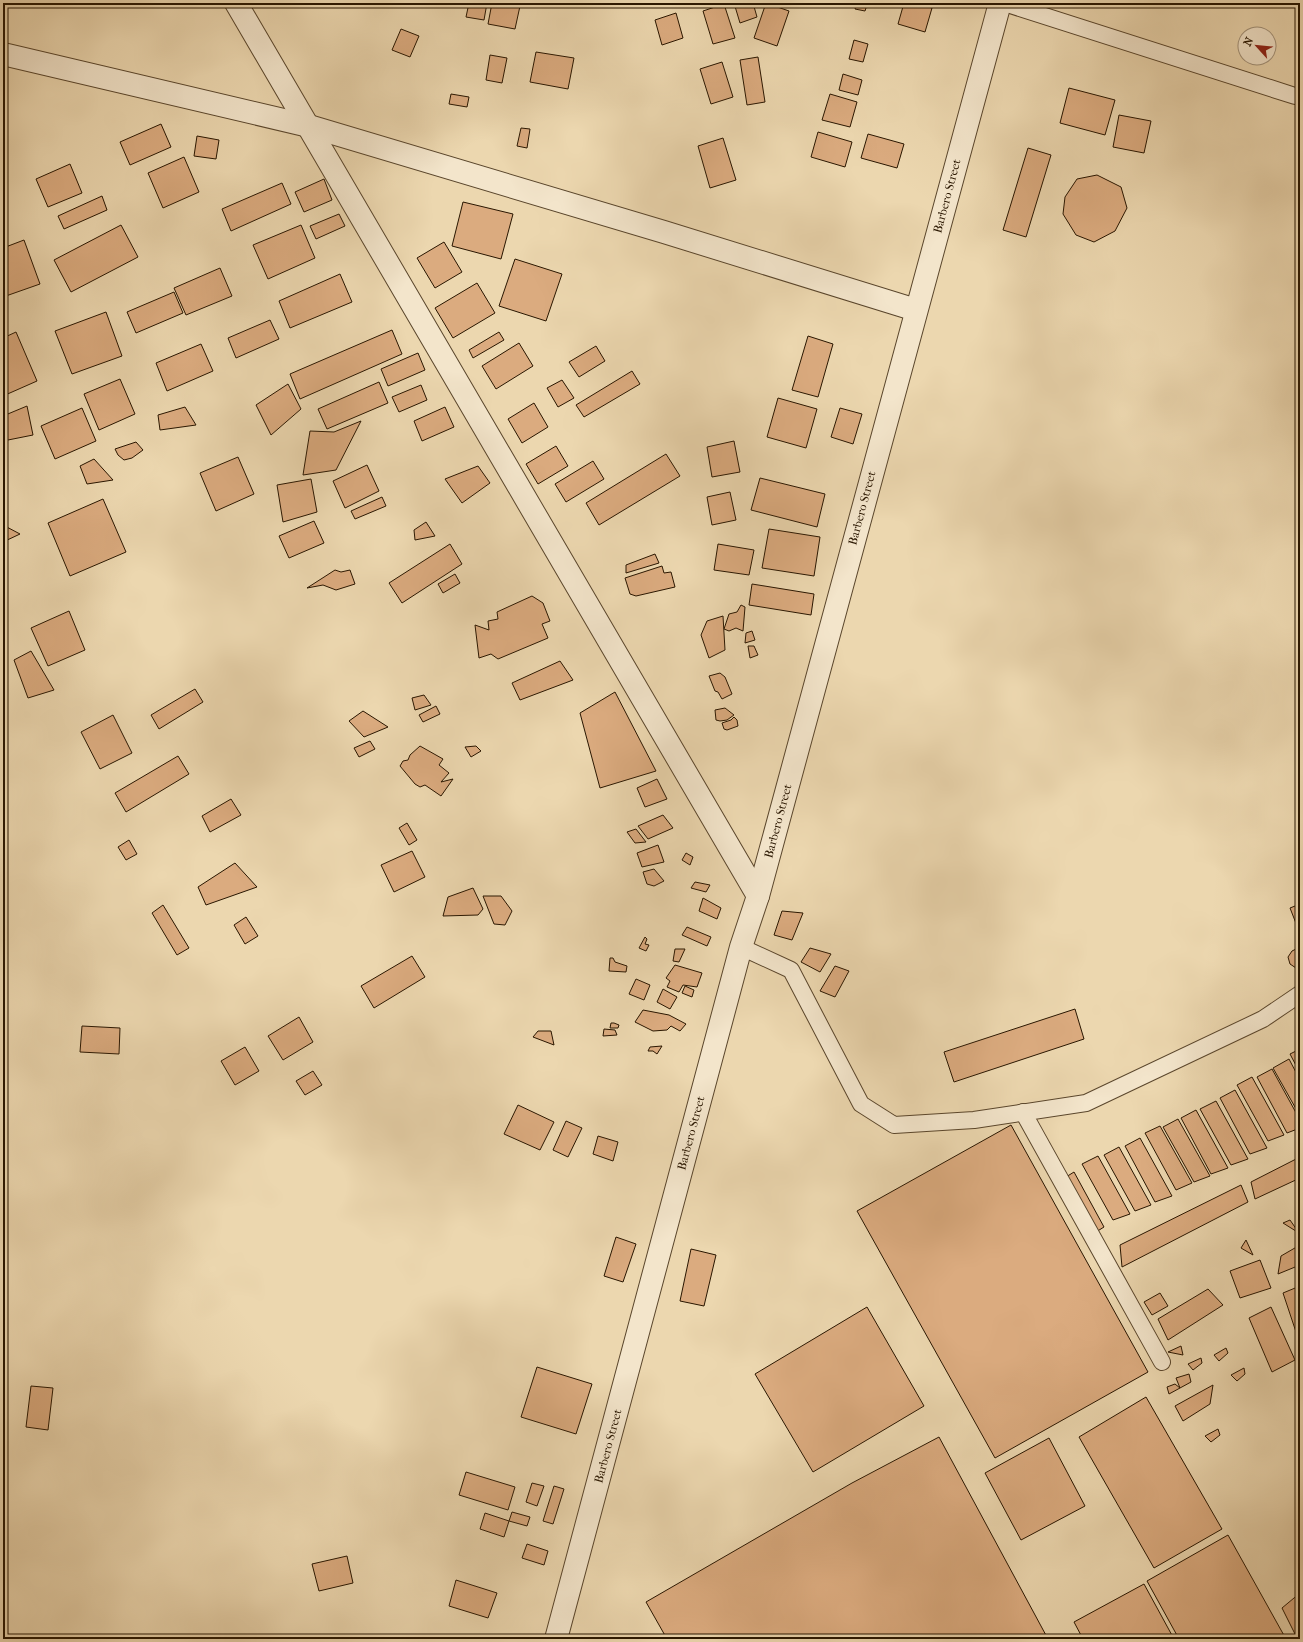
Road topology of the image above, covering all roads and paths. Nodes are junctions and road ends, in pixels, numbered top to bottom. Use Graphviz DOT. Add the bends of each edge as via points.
graph roads {
  1 [pos="236,3"];
  2 [pos="1000,3"];
  3 [pos="1004,3"];
  4 [pos="3,54"];
  5 [pos="1295,96"];
  6 [pos="309,126"];
  7 [pos="916,310"];
  8 [pos="758,896"];
  9 [pos="741,947"];
  10 [pos="1300,994"];
  11 [pos="1023,1112"];
  12 [pos="1162,1362"];
  13 [pos="556,1639"];
  1 -- 6 [label="street"];
  2 -- 7 [label="street, Barbero Street"];
  3 -- 5 [label="lane"];
  4 -- 6 [label="street"];
  6 -- 7 [label="street"];
  6 -- 8 [label="street"];
  7 -- 8 [label="street, Barbero Street"];
  8 -- 9 [label="street, Barbero Street"];
  9 -- 11 [label="lane" via="790,970 861,1104 894,1124 974,1120"];
  9 -- 13 [label="street, Barbero Street"];
  10 -- 11 [label="lane" via="1263,1019 1086,1103"];
  11 -- 12 [label="lane"];
}
